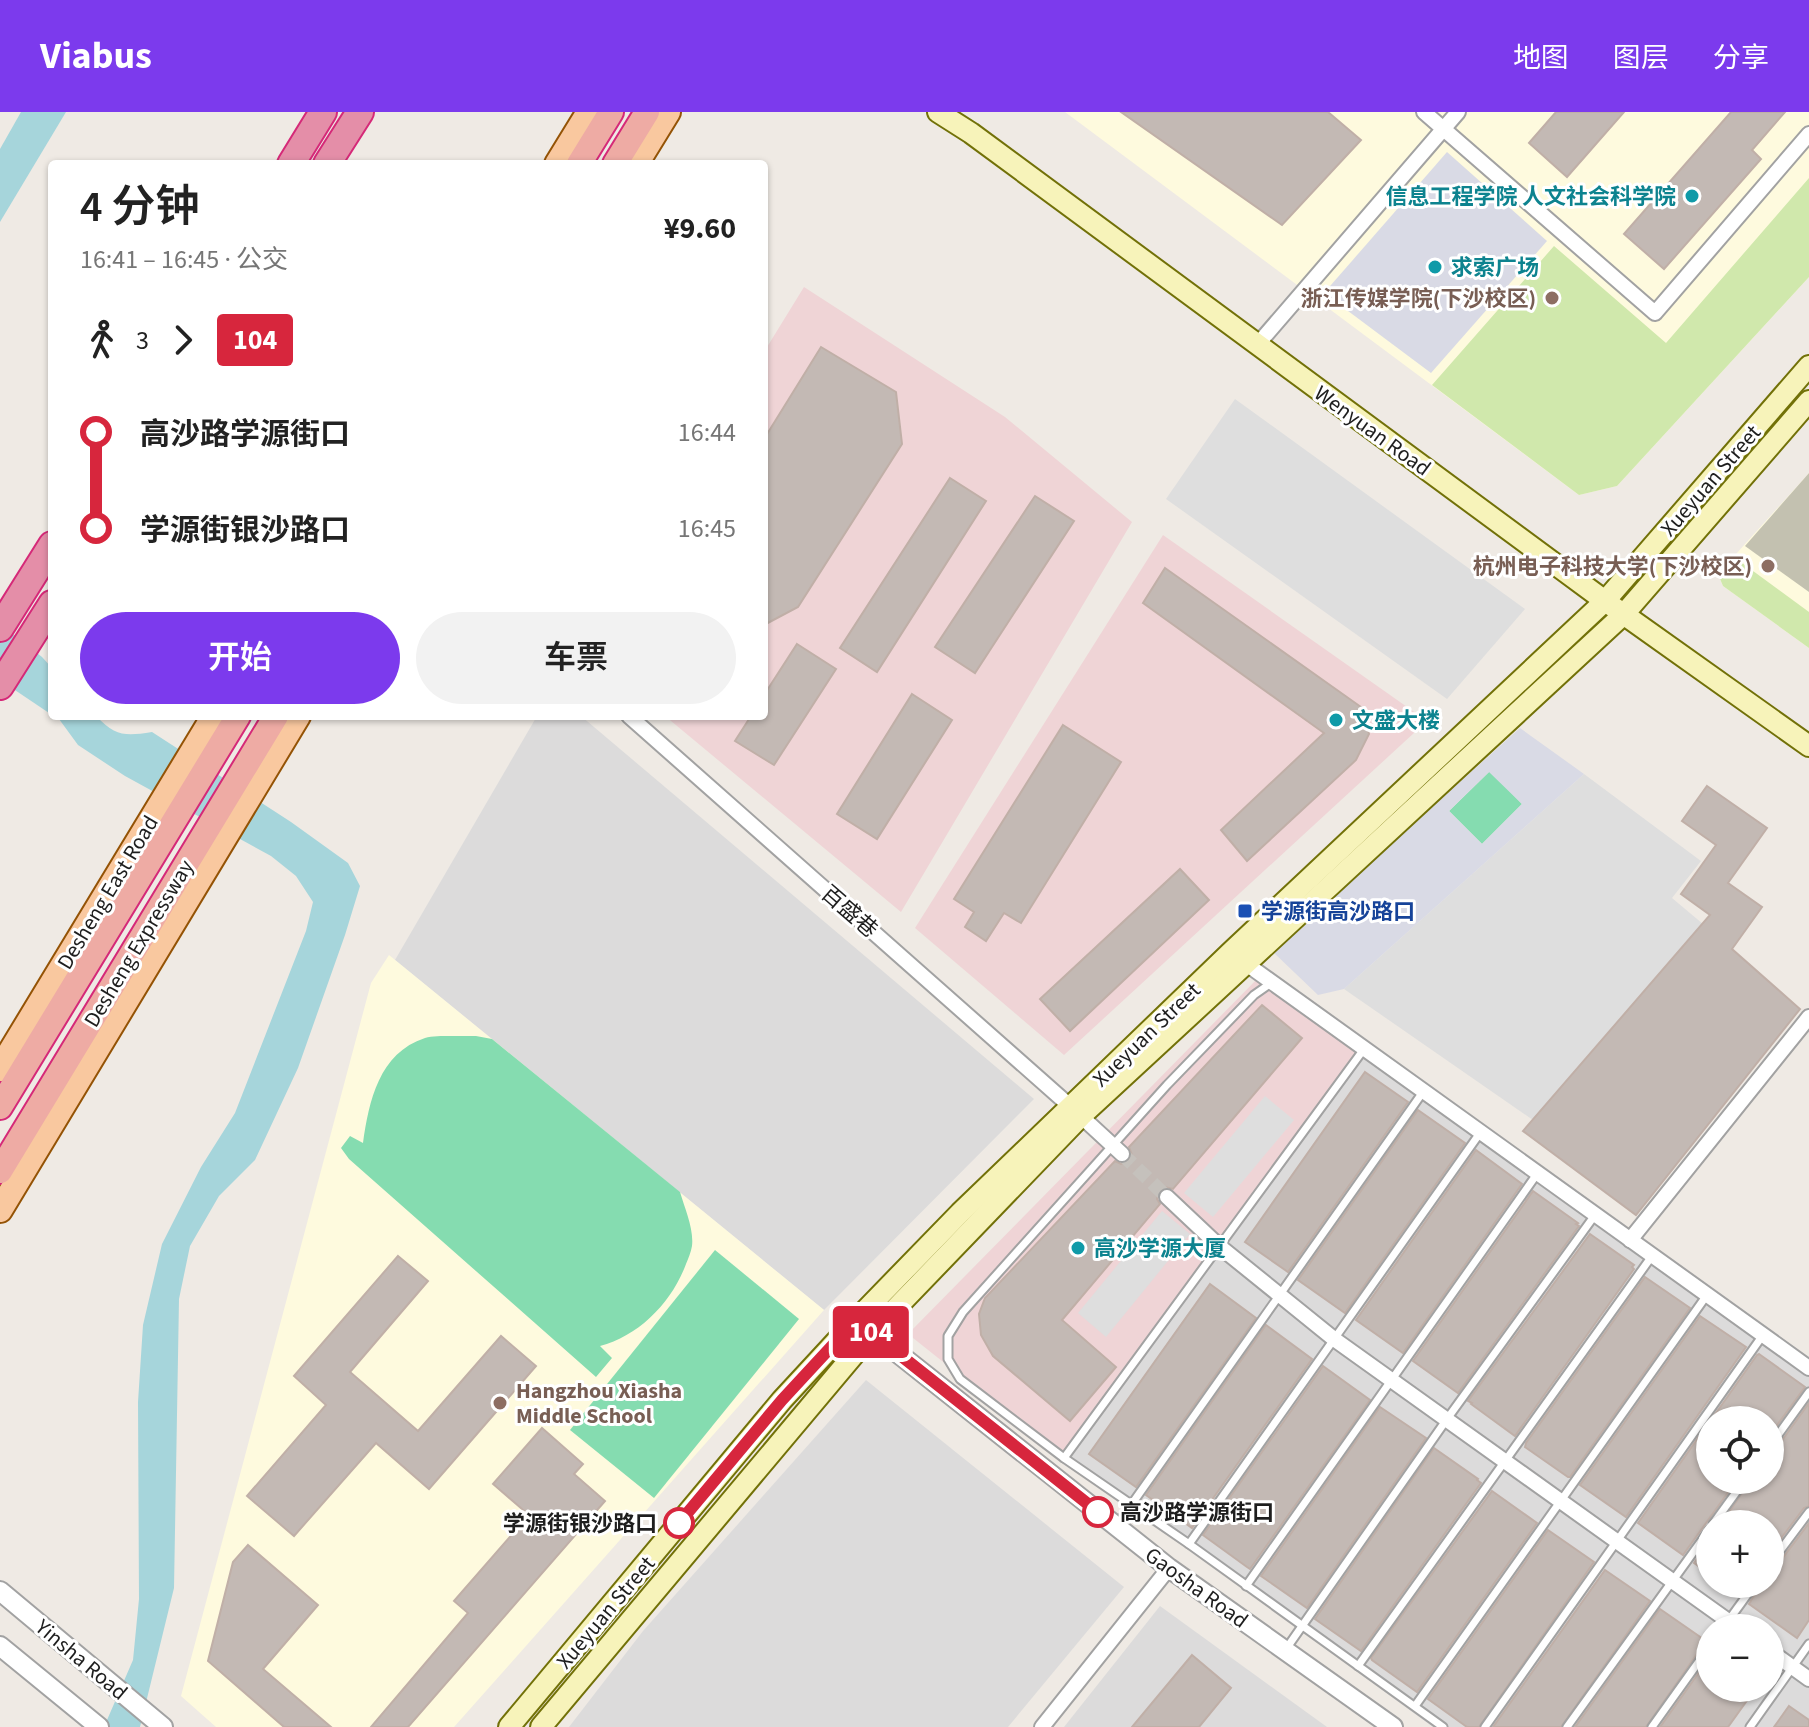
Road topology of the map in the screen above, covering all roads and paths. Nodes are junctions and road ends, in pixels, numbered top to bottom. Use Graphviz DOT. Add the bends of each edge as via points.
graph roads {
  1 [pos="323,112"];
  2 [pos="360,112"];
  3 [pos="589,112"];
  4 [pos="611,112"];
  5 [pos="647,112"];
  6 [pos="668,112"];
  7 [pos="938,112"];
  8 [pos="1424,112"];
  9 [pos="1458,112"];
  10 [pos="1443,129"];
  11 [pos="1809,134"];
  12 [pos="293,160"];
  13 [pos="330,160"];
  14 [pos="559,160"];
  15 [pos="581,160"];
  16 [pos="617,160"];
  17 [pos="638,160"];
  18 [pos="1257,345"];
  19 [pos="1809,366"];
  20 [pos="1809,401"];
  21 [pos="48,551"];
  22 [pos="1605,601"];
  23 [pos="48,610"];
  24 [pos="1624,614"];
  25 [pos="0,628"];
  26 [pos="0,686"];
  27 [pos="212,720"];
  28 [pos="236,720"];
  29 [pos="274,720"];
  30 [pos="296,720"];
  31 [pos="634,720"];
  32 [pos="1809,746"];
  33 [pos="1238,958"];
  34 [pos="1271,983"];
  35 [pos="1809,1017"];
  36 [pos="1364,1049"];
  37 [pos="0,1069"];
  38 [pos="1423,1092"];
  39 [pos="0,1107"];
  40 [pos="1076,1112"];
  41 [pos="1480,1133"];
  42 [pos="1117,1150"];
  43 [pos="0,1171"];
  44 [pos="1537,1174"];
  45 [pos="1167,1197"];
  46 [pos="0,1210"];
  47 [pos="1595,1215"];
  48 [pos="1630,1240"];
  49 [pos="1219,1246"];
  50 [pos="1652,1256"];
  51 [pos="1707,1295"];
  52 [pos="1280,1297"];
  53 [pos="856,1320"];
  54 [pos="872,1333"];
  55 [pos="1763,1335"];
  56 [pos="1334,1339"];
  57 [pos="1809,1368"];
  58 [pos="1392,1380"];
  59 [pos="1809,1392"];
  60 [pos="1447,1419"];
  61 [pos="1784,1427"];
  62 [pos="1064,1458"];
  63 [pos="1504,1460"];
  64 [pos="1561,1501"];
  65 [pos="1130,1504"];
  66 [pos="1809,1512"];
  67 [pos="1115,1526"];
  68 [pos="1617,1541"];
  69 [pos="1189,1544"];
  70 [pos="1784,1545"];
  71 [pos="1696,1548"];
  72 [pos="1169,1568"];
  73 [pos="1672,1581"];
  74 [pos="1246,1586"];
  75 [pos="0,1591"];
  76 [pos="1715,1614"];
  77 [pos="1302,1625"];
  78 [pos="1809,1644"];
  79 [pos="0,1646"];
  80 [pos="1285,1650"];
  81 [pos="1784,1661"];
  82 [pos="1358,1666"];
  83 [pos="1696,1666"];
  84 [pos="1793,1667"];
  85 [pos="1809,1679"];
  86 [pos="1415,1706"];
  87 [pos="99,1727"];
  88 [pos="163,1727"];
  89 [pos="509,1727"];
  90 [pos="541,1727"];
  91 [pos="1042,1727"];
  92 [pos="1393,1727"];
  93 [pos="1443,1727"];
  94 [pos="1485,1727"];
  95 [pos="1567,1727"];
  96 [pos="1652,1727"];
  97 [pos="1750,1727"];
  1 -- 12 [label="highway"];
  2 -- 13 [label="highway"];
  3 -- 14 [label="main road"];
  4 -- 15 [label="highway"];
  5 -- 16 [label="highway"];
  6 -- 17 [label="main road"];
  7 -- 18 [label="main road, Wenyuan Road"];
  8 -- 10 [label="street"];
  9 -- 10 [label="street"];
  10 -- 11 [label="street" via="1655,313"];
  10 -- 18 [label="street"];
  18 -- 22 [label="main road, Wenyuan Road"];
  19 -- 22 [label="main road, Xueyuan Street"];
  20 -- 24 [label="main road, Xueyuan Street"];
  21 -- 25 [label="highway"];
  22 -- 24 [label="main road, Wenyuan Road"];
  22 -- 33 [label="main road, Xueyuan Street"];
  23 -- 26 [label="highway"];
  24 -- 32 [label="main road, Wenyuan Road"];
  24 -- 33 [label="main road, Xueyuan Street"];
  27 -- 37 [label="main road, Desheng East Road"];
  28 -- 39 [label="highway, Desheng Expressway"];
  29 -- 43 [label="highway, Desheng Expressway"];
  30 -- 46 [label="main road"];
  31 -- 40 [label="street, 百盛巷"];
  33 -- 34 [label="street"];
  33 -- 40 [label="main road, Xueyuan Street"];
  34 -- 36 [label="street"];
  34 -- 42 [label="lane" via="1167,1085"];
  35 -- 48 [label="street"];
  36 -- 38 [label="street"];
  36 -- 49 [label="lane"];
  38 -- 41 [label="street"];
  38 -- 52 [label="lane"];
  40 -- 42 [label="street, 百盛巷"];
  40 -- 53 [label="main road, Xueyuan Street" via="960,1213"];
  40 -- 54 [label="main road, Xueyuan Street"];
  41 -- 44 [label="street"];
  41 -- 56 [label="lane"];
  42 -- 62 [label="lane" via="963,1312 948,1336 948,1359 960,1379"];
  44 -- 47 [label="street"];
  44 -- 58 [label="lane"];
  45 -- 49 [label="street"];
  47 -- 48 [label="street"];
  47 -- 60 [label="lane"];
  48 -- 50 [label="street"];
  49 -- 52 [label="street"];
  49 -- 62 [label="lane"];
  50 -- 51 [label="street"];
  50 -- 63 [label="lane"];
  51 -- 55 [label="street"];
  51 -- 64 [label="lane"];
  52 -- 56 [label="street"];
  52 -- 65 [label="lane"];
  53 -- 54 [label="street, Gaosha Road"];
  53 -- 89 [label="main road, Xueyuan Street" via="782,1400"];
  54 -- 67 [label="street, Gaosha Road"];
  54 -- 90 [label="main road, Xueyuan Street"];
  55 -- 57 [label="street"];
  55 -- 68 [label="lane"];
  56 -- 58 [label="street"];
  56 -- 69 [label="lane"];
  58 -- 60 [label="street"];
  58 -- 74 [label="lane"];
  59 -- 61 [label="lane"];
  60 -- 63 [label="street"];
  60 -- 77 [label="lane"];
  62 -- 65 [label="lane"];
  63 -- 64 [label="street"];
  63 -- 82 [label="lane"];
  64 -- 68 [label="street"];
  64 -- 86 [label="lane"];
  65 -- 67 [label="lane"];
  65 -- 69 [label="lane"];
  66 -- 70 [label="lane"];
  67 -- 72 [label="street, Gaosha Road"];
  68 -- 73 [label="street"];
  68 -- 94 [label="lane"];
  69 -- 74 [label="lane"];
  71 -- 73 [label="lane"];
  72 -- 80 [label="street, Gaosha Road"];
  72 -- 91 [label="street"];
  73 -- 76 [label="street"];
  73 -- 95 [label="lane"];
  74 -- 77 [label="lane"];
  75 -- 88 [label="street, Yinsha Road"];
  77 -- 80 [label="lane"];
  77 -- 82 [label="lane"];
  78 -- 84 [label="lane"];
  79 -- 87 [label="street, Yinsha Road"];
  80 -- 92 [label="street, Gaosha Road"];
  81 -- 84 [label="street"];
  82 -- 86 [label="lane"];
  83 -- 96 [label="lane"];
  84 -- 85 [label="street"];
  84 -- 97 [label="lane"];
  86 -- 93 [label="lane"];
}
